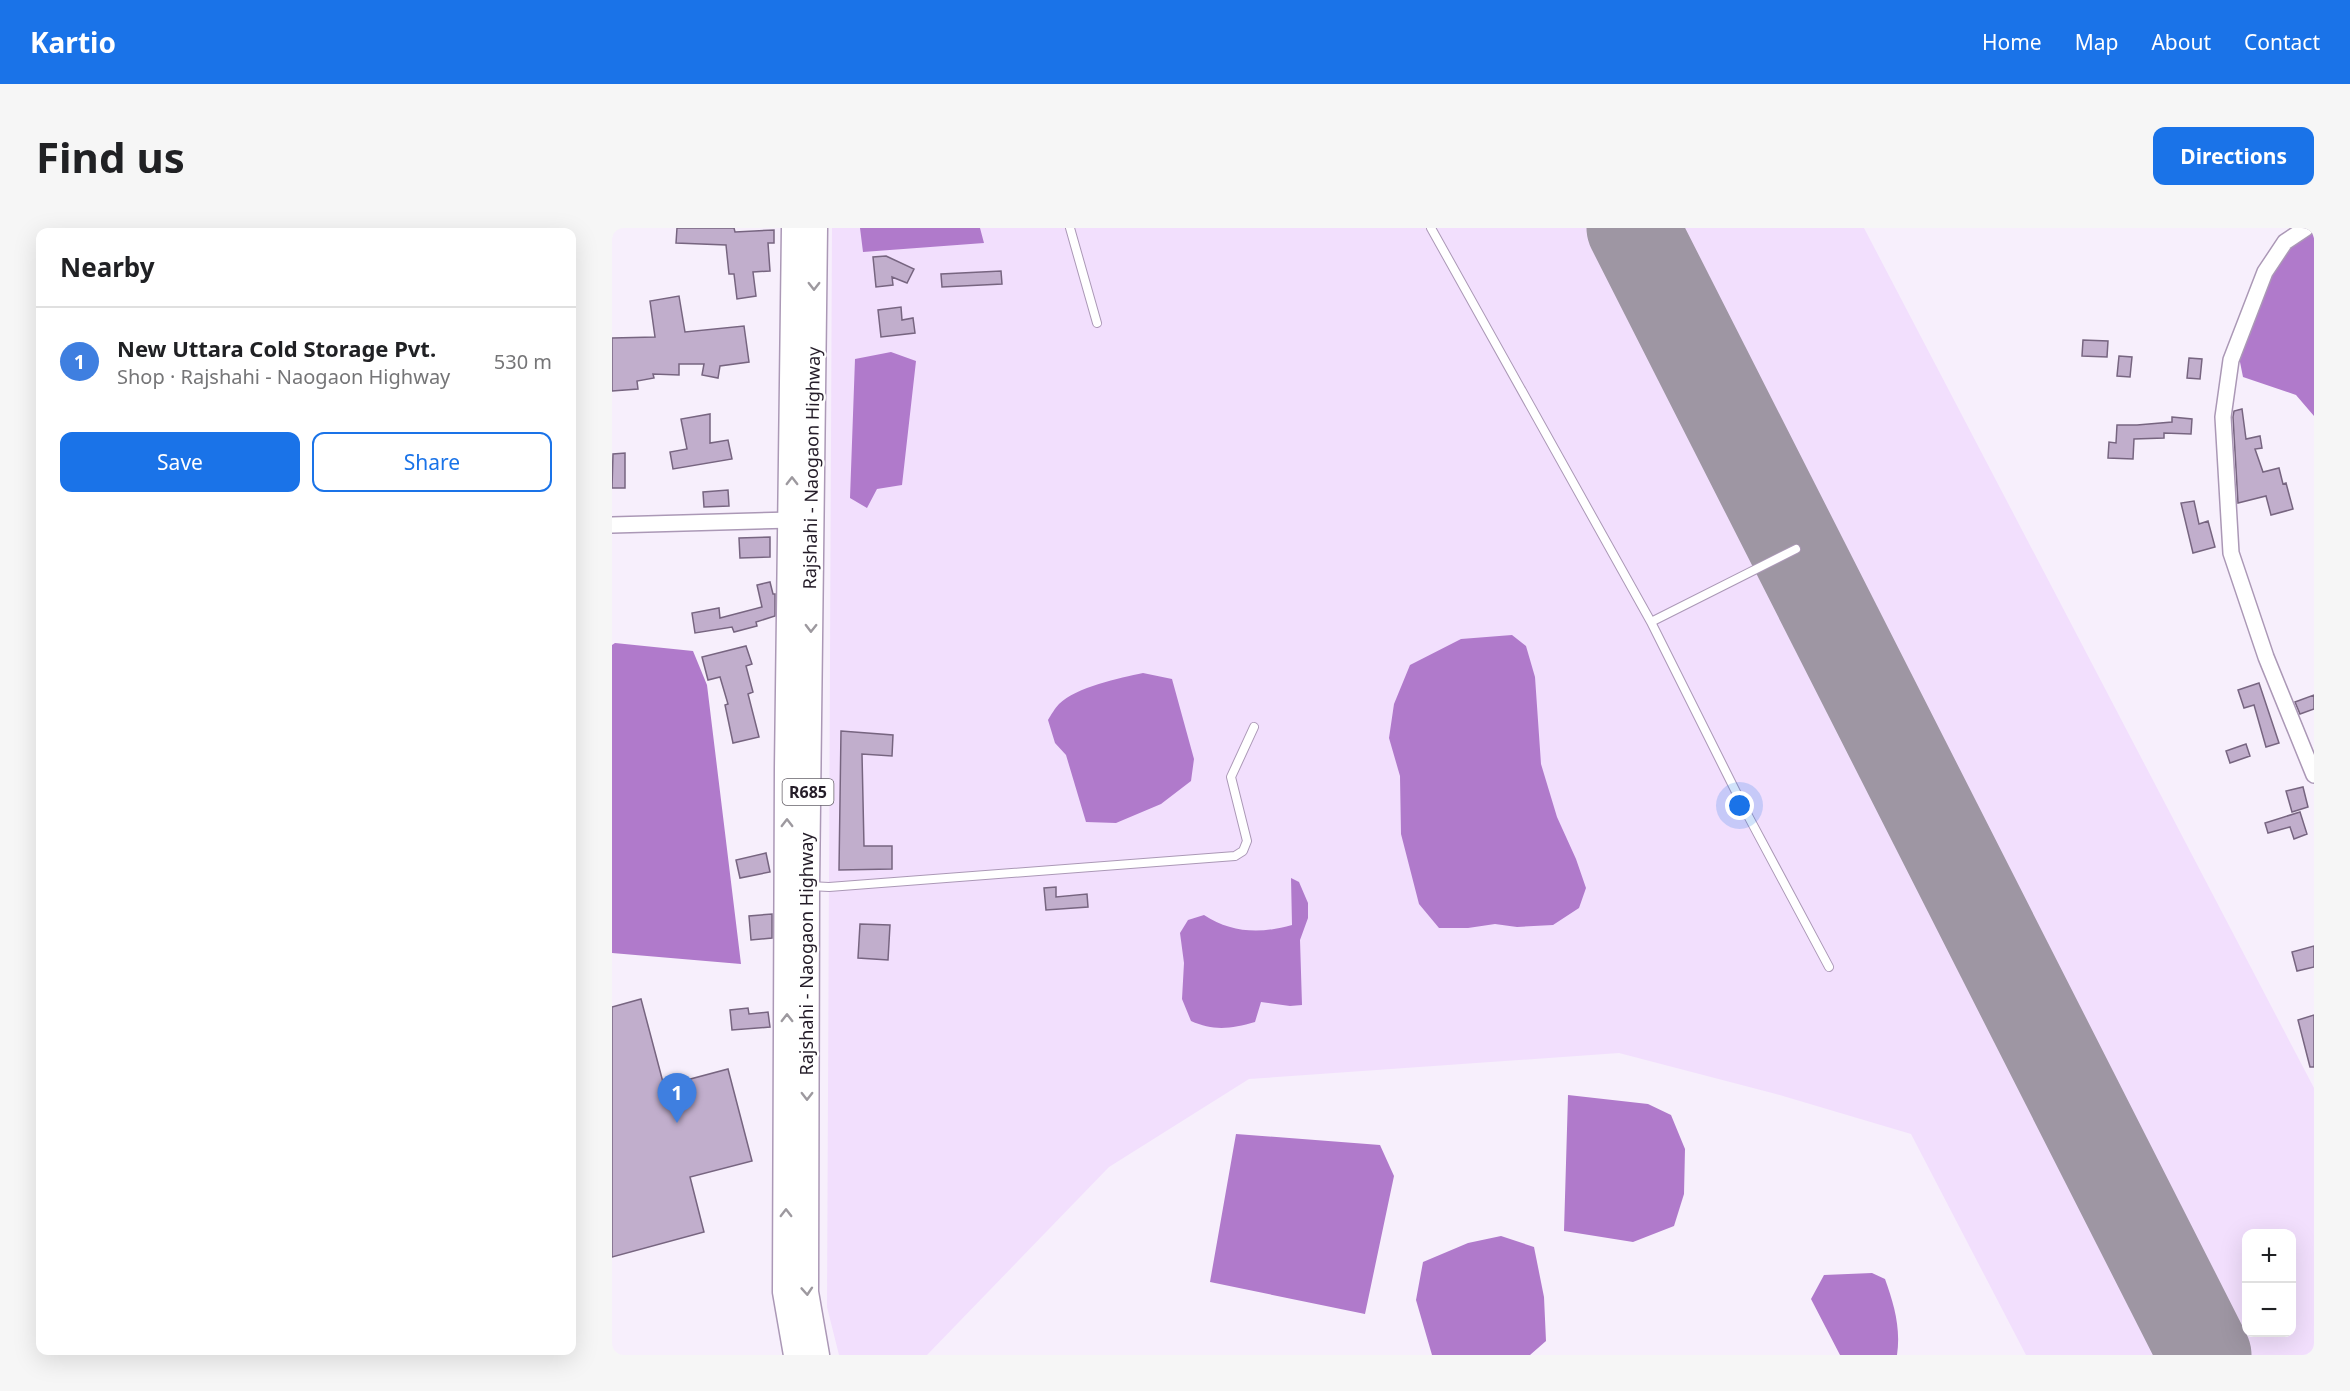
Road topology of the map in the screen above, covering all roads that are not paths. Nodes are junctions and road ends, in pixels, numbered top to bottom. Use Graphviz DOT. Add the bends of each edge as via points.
graph roads {
  1 [pos="794,228"];
  2 [pos="815,228"];
  3 [pos="1070,228"];
  4 [pos="1431,228"];
  5 [pos="2306,228"];
  6 [pos="1097,323"];
  7 [pos="792,520"];
  8 [pos="612,525"];
  9 [pos="1796,549"];
  10 [pos="1651,622"];
  11 [pos="1254,727"];
  12 [pos="2314,775"];
  13 [pos="807,886"];
  14 [pos="1829,967"];
  15 [pos="796,1355"];
  16 [pos="817,1355"];
  7 -- 1 [label="main road, Rajshahi - Naogaon Highway / R685, one-way"];
  2 -- 13 [label="main road, Rajshahi - Naogaon Highway / R685, one-way"];
  3 -- 6 [label="lane"];
  4 -- 10 [label="lane"];
  5 -- 12 [label="street" via="2285,242 2265,272 2231,360 2223,417 2231,553 2266,657"];
  7 -- 8 [label="street"];
  15 -- 7 [label="main road, Rajshahi - Naogaon Highway / R685, one-way" via="785,1292"];
  9 -- 10 [label="lane"];
  10 -- 14 [label="lane" via="1744,810"];
  11 -- 13 [label="lane" via="1231,777 1246,841 1243,851 1235,856"];
  13 -- 16 [label="main road, Rajshahi - Naogaon Highway / R685, one-way" via="806,1292"];
}
